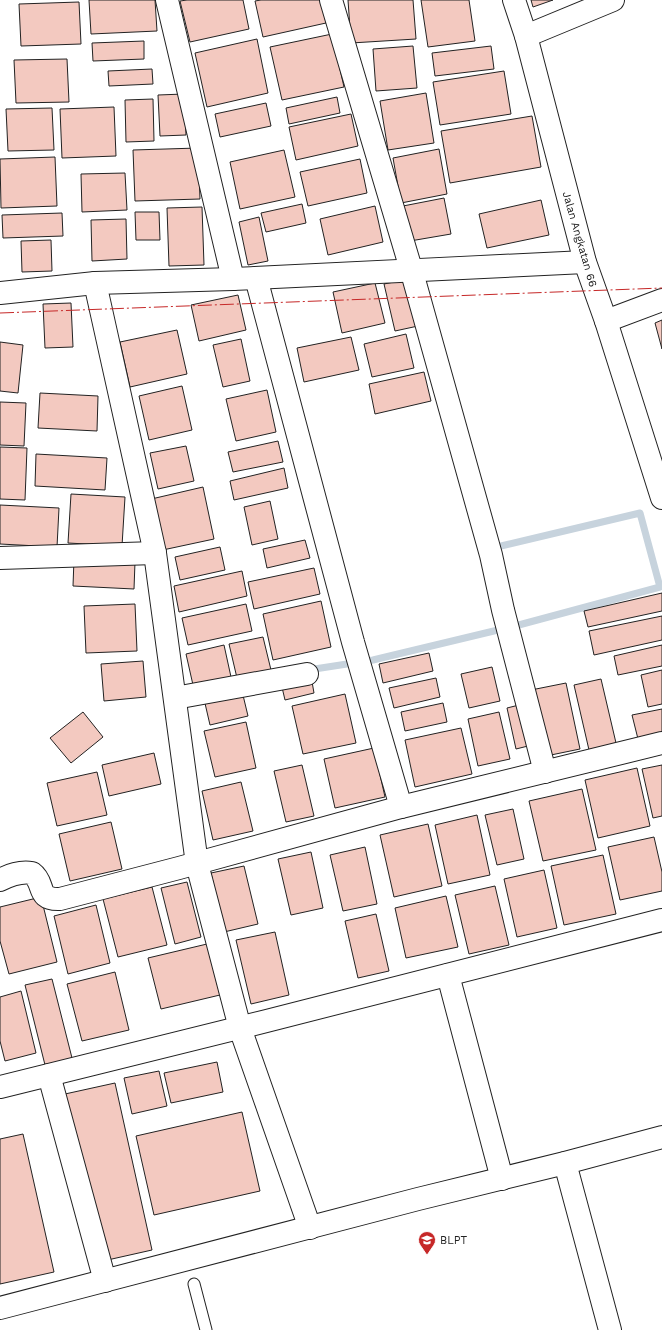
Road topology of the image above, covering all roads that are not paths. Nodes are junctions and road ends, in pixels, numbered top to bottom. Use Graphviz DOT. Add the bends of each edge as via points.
graph roads {
  1 [pos="167,0"];
  2 [pos="331,0"];
  3 [pos="514,0"];
  4 [pos="613,0"];
  5 [pos="526,36"];
  6 [pos="585,262"];
  7 [pos="411,269"];
  8 [pos="256,278"];
  9 [pos="233,279"];
  10 [pos="95,283"];
  11 [pos="0,293"];
  12 [pos="662,300"];
  13 [pos="606,321"];
  14 [pos="662,495"];
  15 [pos="155,553"];
  16 [pos="0,558"];
  17 [pos="307,674"];
  18 [pos="175,698"];
  19 [pos="662,743"];
  20 [pos="545,772"];
  21 [pos="401,807"];
  22 [pos="197,864"];
  23 [pos="0,880"];
  24 [pos="662,920"];
  25 [pos="448,975"];
  26 [pos="240,1028"];
  27 [pos="49,1075"];
  28 [pos="0,1088"];
  29 [pos="662,1137"];
  30 [pos="565,1163"];
  31 [pos="502,1179"];
  32 [pos="310,1228"];
  33 [pos="105,1281"];
  34 [pos="194,1284"];
  35 [pos="0,1308"];
  36 [pos="206,1330"];
  37 [pos="610,1330"];
  1 -- 9 [label="street"];
  2 -- 7 [label="street"];
  3 -- 5 [label="street, Jalan Angkatan 66"];
  4 -- 5 [label="street"];
  5 -- 6 [label="street, Jalan Angkatan 66"];
  6 -- 7 [label="street"];
  6 -- 13 [label="street, Jalan Angkatan 66"];
  7 -- 8 [label="street"];
  7 -- 20 [label="street" via="489,548"];
  8 -- 9 [label="street"];
  8 -- 21 [label="street" via="353,642"];
  9 -- 10 [label="street"];
  10 -- 11 [label="street"];
  10 -- 15 [label="street"];
  12 -- 13 [label="street"];
  13 -- 14 [label="street, Jalan Angkatan 66"];
  15 -- 16 [label="street"];
  15 -- 18 [label="street"];
  17 -- 18 [label="street"];
  18 -- 22 [label="street"];
  19 -- 20 [label="street"];
  20 -- 21 [label="street"];
  21 -- 22 [label="street"];
  22 -- 23 [label="street" via="60,899 45,896 38,879 32,873 22,872"];
  22 -- 26 [label="street"];
  24 -- 25 [label="street"];
  25 -- 26 [label="street"];
  25 -- 31 [label="street"];
  26 -- 27 [label="street"];
  26 -- 32 [label="street"];
  27 -- 28 [label="street"];
  27 -- 33 [label="street"];
  29 -- 30 [label="street"];
  30 -- 31 [label="street"];
  30 -- 37 [label="street"];
  31 -- 32 [label="street"];
  32 -- 33 [label="street" via="188,1265"];
  33 -- 35 [label="street"];
  34 -- 36 [label="lane"];
}
